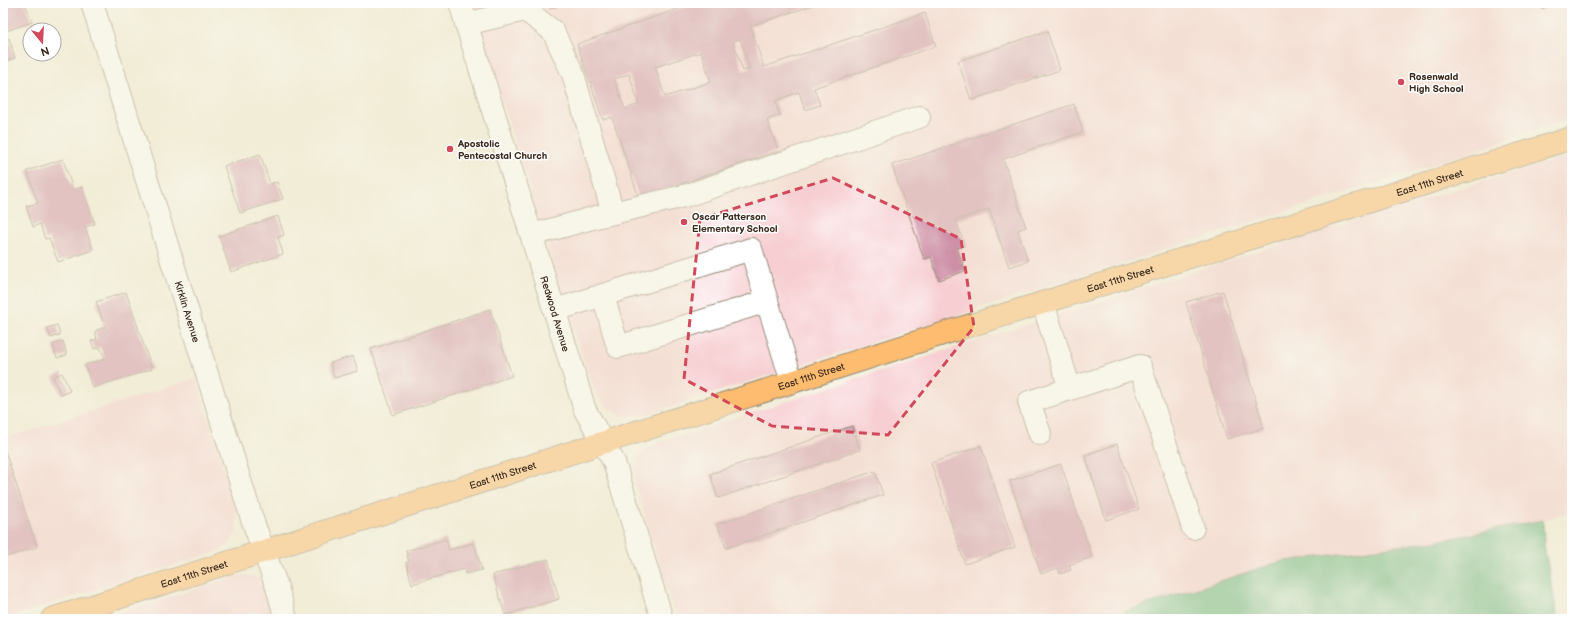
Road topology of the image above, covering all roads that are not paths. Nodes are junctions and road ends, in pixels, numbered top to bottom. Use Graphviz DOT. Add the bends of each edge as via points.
graph roads {
  1 [pos="92,3"];
  2 [pos="460,3"];
  3 [pos="466,24"];
  4 [pos="919,117"];
  5 [pos="1572,138"];
  6 [pos="613,213"];
  7 [pos="532,235"];
  8 [pos="602,296"];
  9 [pos="767,301"];
  10 [pos="1043,303"];
  11 [pos="555,310"];
  12 [pos="792,382"];
  13 [pos="1070,389"];
  14 [pos="1040,434"];
  15 [pos="603,443"];
  16 [pos="1194,528"];
  17 [pos="263,552"];
  18 [pos="52,619"];
  19 [pos="286,619"];
  20 [pos="662,619"];
  1 -- 17 [label="street, Kirklin Avenue"];
  2 -- 3 [label="street, Redwood Avenue"];
  3 -- 6 [label="street" via="525,10 553,31 573,74"];
  3 -- 7 [label="street, Redwood Avenue"];
  4 -- 6 [label="street" via="688,195"];
  5 -- 10 [label="main road, East 11th Street"];
  6 -- 7 [label="street"];
  7 -- 11 [label="street, Redwood Avenue"];
  8 -- 9 [label="street" via="618,347"];
  8 -- 9 [label="street" via="751,249"];
  8 -- 11 [label="street"];
  9 -- 12 [label="street"];
  10 -- 12 [label="main road, East 11th Street"];
  10 -- 13 [label="street"];
  11 -- 15 [label="street, Redwood Avenue" via="586,410"];
  12 -- 15 [label="main road, East 11th Street"];
  13 -- 14 [label="street" via="1029,402"];
  13 -- 16 [label="street" via="1140,366"];
  15 -- 17 [label="main road, East 11th Street"];
  15 -- 20 [label="street, Redwood Avenue" via="614,462"];
  17 -- 18 [label="main road, East 11th Street"];
  17 -- 19 [label="street, Kirklin Avenue"];
}
